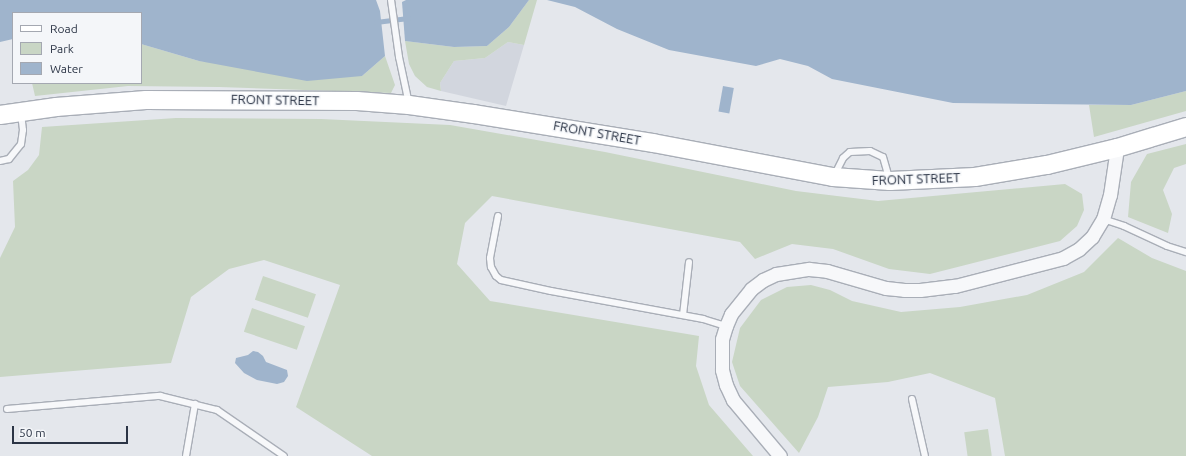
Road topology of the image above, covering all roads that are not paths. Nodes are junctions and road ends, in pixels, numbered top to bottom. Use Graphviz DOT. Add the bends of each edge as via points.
graph roads {
  1 [pos="391,0"];
  2 [pos="409,105"];
  3 [pos="21,112"];
  4 [pos="0,115"];
  5 [pos="1186,127"];
  6 [pos="1117,148"];
  7 [pos="0,161"];
  8 [pos="833,177"];
  9 [pos="890,181"];
  10 [pos="498,216"];
  11 [pos="1103,219"];
  12 [pos="1186,252"];
  13 [pos="689,262"];
  14 [pos="683,315"];
  15 [pos="726,326"];
  16 [pos="912,399"];
  17 [pos="195,404"];
  18 [pos="7,409"];
  19 [pos="186,456"];
  20 [pos="284,456"];
  21 [pos="780,456"];
  22 [pos="925,456"];
  1 -- 2 [label="lane"];
  2 -- 3 [label="main road, FRONT STREET" via="357,101 146,100"];
  2 -- 8 [label="main road, FRONT STREET" via="572,129"];
  3 -- 4 [label="main road, FRONT STREET"];
  3 -- 7 [label="lane" via="21,144 9,159"];
  5 -- 6 [label="main road, FRONT STREET"];
  6 -- 9 [label="main road, FRONT STREET" via="1047,165 975,177"];
  6 -- 11 [label="street" via="1110,195"];
  8 -- 9 [label="main road, FRONT STREET"];
  8 -- 9 [label="lane" via="843,158 850,152 870,151 883,157"];
  10 -- 14 [label="lane" via="490,258 491,267 501,280"];
  11 -- 12 [label="lane"];
  11 -- 15 [label="street" via="1092,237 1079,249 1063,258 955,286 904,290 867,284 827,271 810,269 776,274 751,289 731,314"];
  13 -- 14 [label="lane"];
  14 -- 15 [label="lane"];
  15 -- 21 [label="street" via="721,353 726,385 733,400"];
  16 -- 22 [label="lane"];
  17 -- 18 [label="lane" via="160,396"];
  17 -- 19 [label="lane"];
  17 -- 20 [label="lane" via="217,410"];
}
